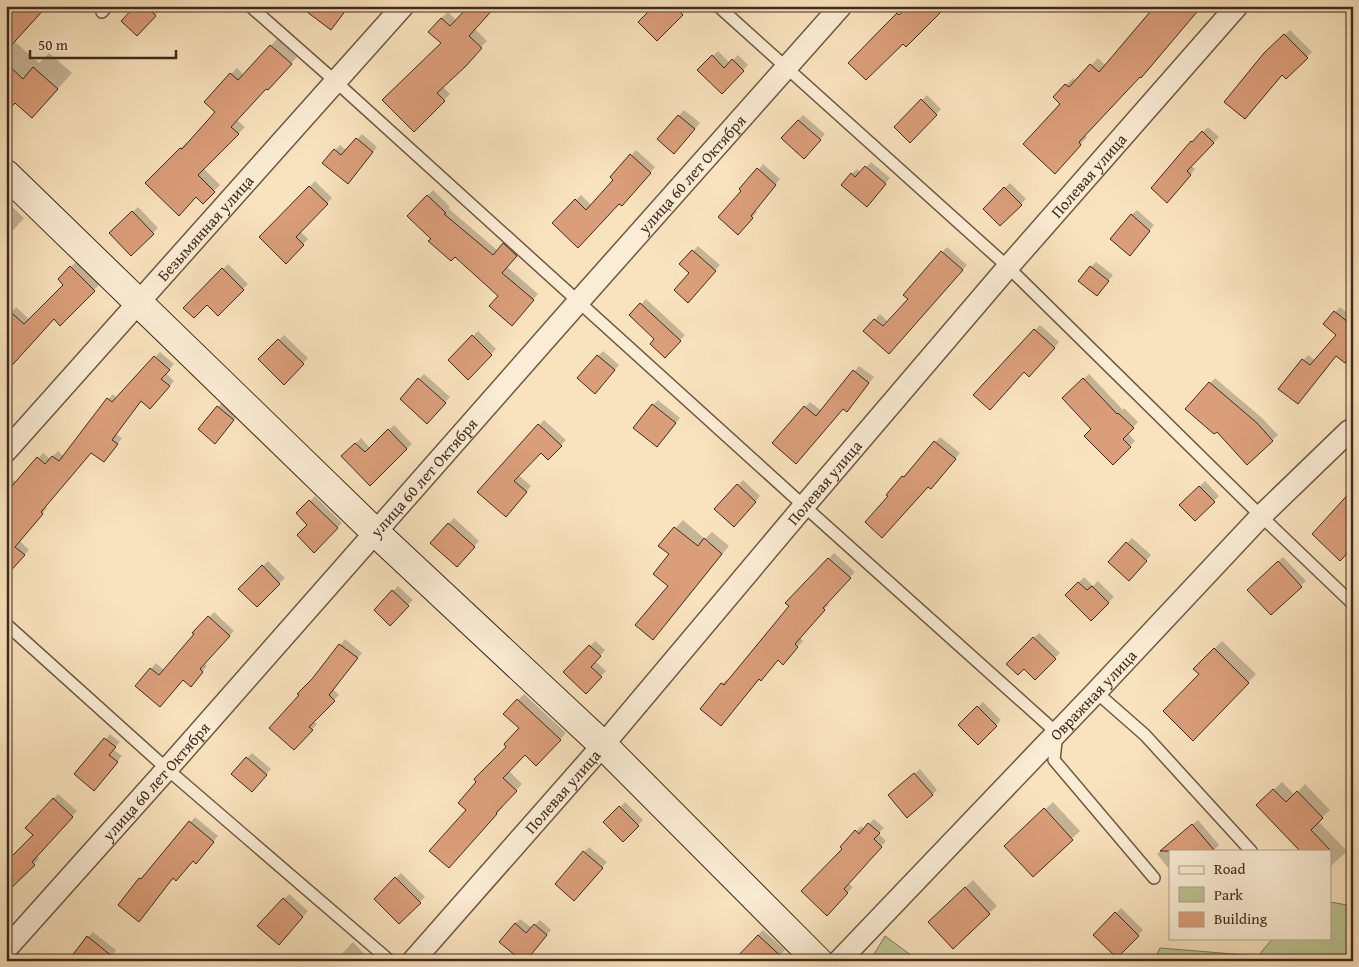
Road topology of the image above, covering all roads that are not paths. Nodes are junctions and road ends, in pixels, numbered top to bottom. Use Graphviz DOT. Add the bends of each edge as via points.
graph roads {
  1 [pos="250,6"];
  2 [pos="403,6"];
  3 [pos="718,6"];
  4 [pos="841,6"];
  5 [pos="1237,6"];
  6 [pos="787,68"];
  7 [pos="335,81"];
  8 [pos="6,174"];
  9 [pos="1008,267"];
  10 [pos="579,301"];
  11 [pos="139,303"];
  12 [pos="1349,431"];
  13 [pos="6,450"];
  14 [pos="804,506"];
  15 [pos="1261,516"];
  16 [pos="375,532"];
  17 [pos="1353,604"];
  18 [pos="6,624"];
  19 [pos="1096,692"];
  20 [pos="1057,733"];
  21 [pos="603,745"];
  22 [pos="167,769"];
  23 [pos="1249,850"];
  24 [pos="1154,878"];
  25 [pos="6,949"];
  26 [pos="390,961"];
  27 [pos="413,961"];
  28 [pos="818,961"];
  29 [pos="839,961"];
  1 -- 7 [label="lane"];
  2 -- 7 [label="street, Безымянная улица"];
  3 -- 6 [label="lane"];
  4 -- 6 [label="street, улица 60 лет Октября"];
  5 -- 9 [label="street, Полевая улица"];
  6 -- 9 [label="lane"];
  6 -- 10 [label="street, улица 60 лет Октября"];
  7 -- 10 [label="lane"];
  7 -- 11 [label="street, Безымянная улица"];
  8 -- 11 [label="street"];
  9 -- 14 [label="street, Полевая улица"];
  9 -- 15 [label="lane"];
  10 -- 14 [label="lane"];
  10 -- 16 [label="street, улица 60 лет Октября"];
  11 -- 13 [label="street, Безымянная улица"];
  11 -- 16 [label="street"];
  12 -- 15 [label="street, Овражная улица"];
  14 -- 20 [label="lane"];
  14 -- 21 [label="street, Полевая улица"];
  15 -- 17 [label="lane"];
  15 -- 19 [label="street, Овражная улица"];
  16 -- 21 [label="street"];
  16 -- 22 [label="street, улица 60 лет Октября"];
  18 -- 22 [label="lane"];
  19 -- 20 [label="street, Овражная улица"];
  19 -- 23 [label="lane" via="1145,735"];
  20 -- 24 [label="lane" via="1054,760"];
  20 -- 29 [label="street, Овражная улица"];
  21 -- 27 [label="street, Полевая улица"];
  21 -- 28 [label="street"];
  22 -- 25 [label="street, улица 60 лет Октября"];
  22 -- 26 [label="lane"];
}
